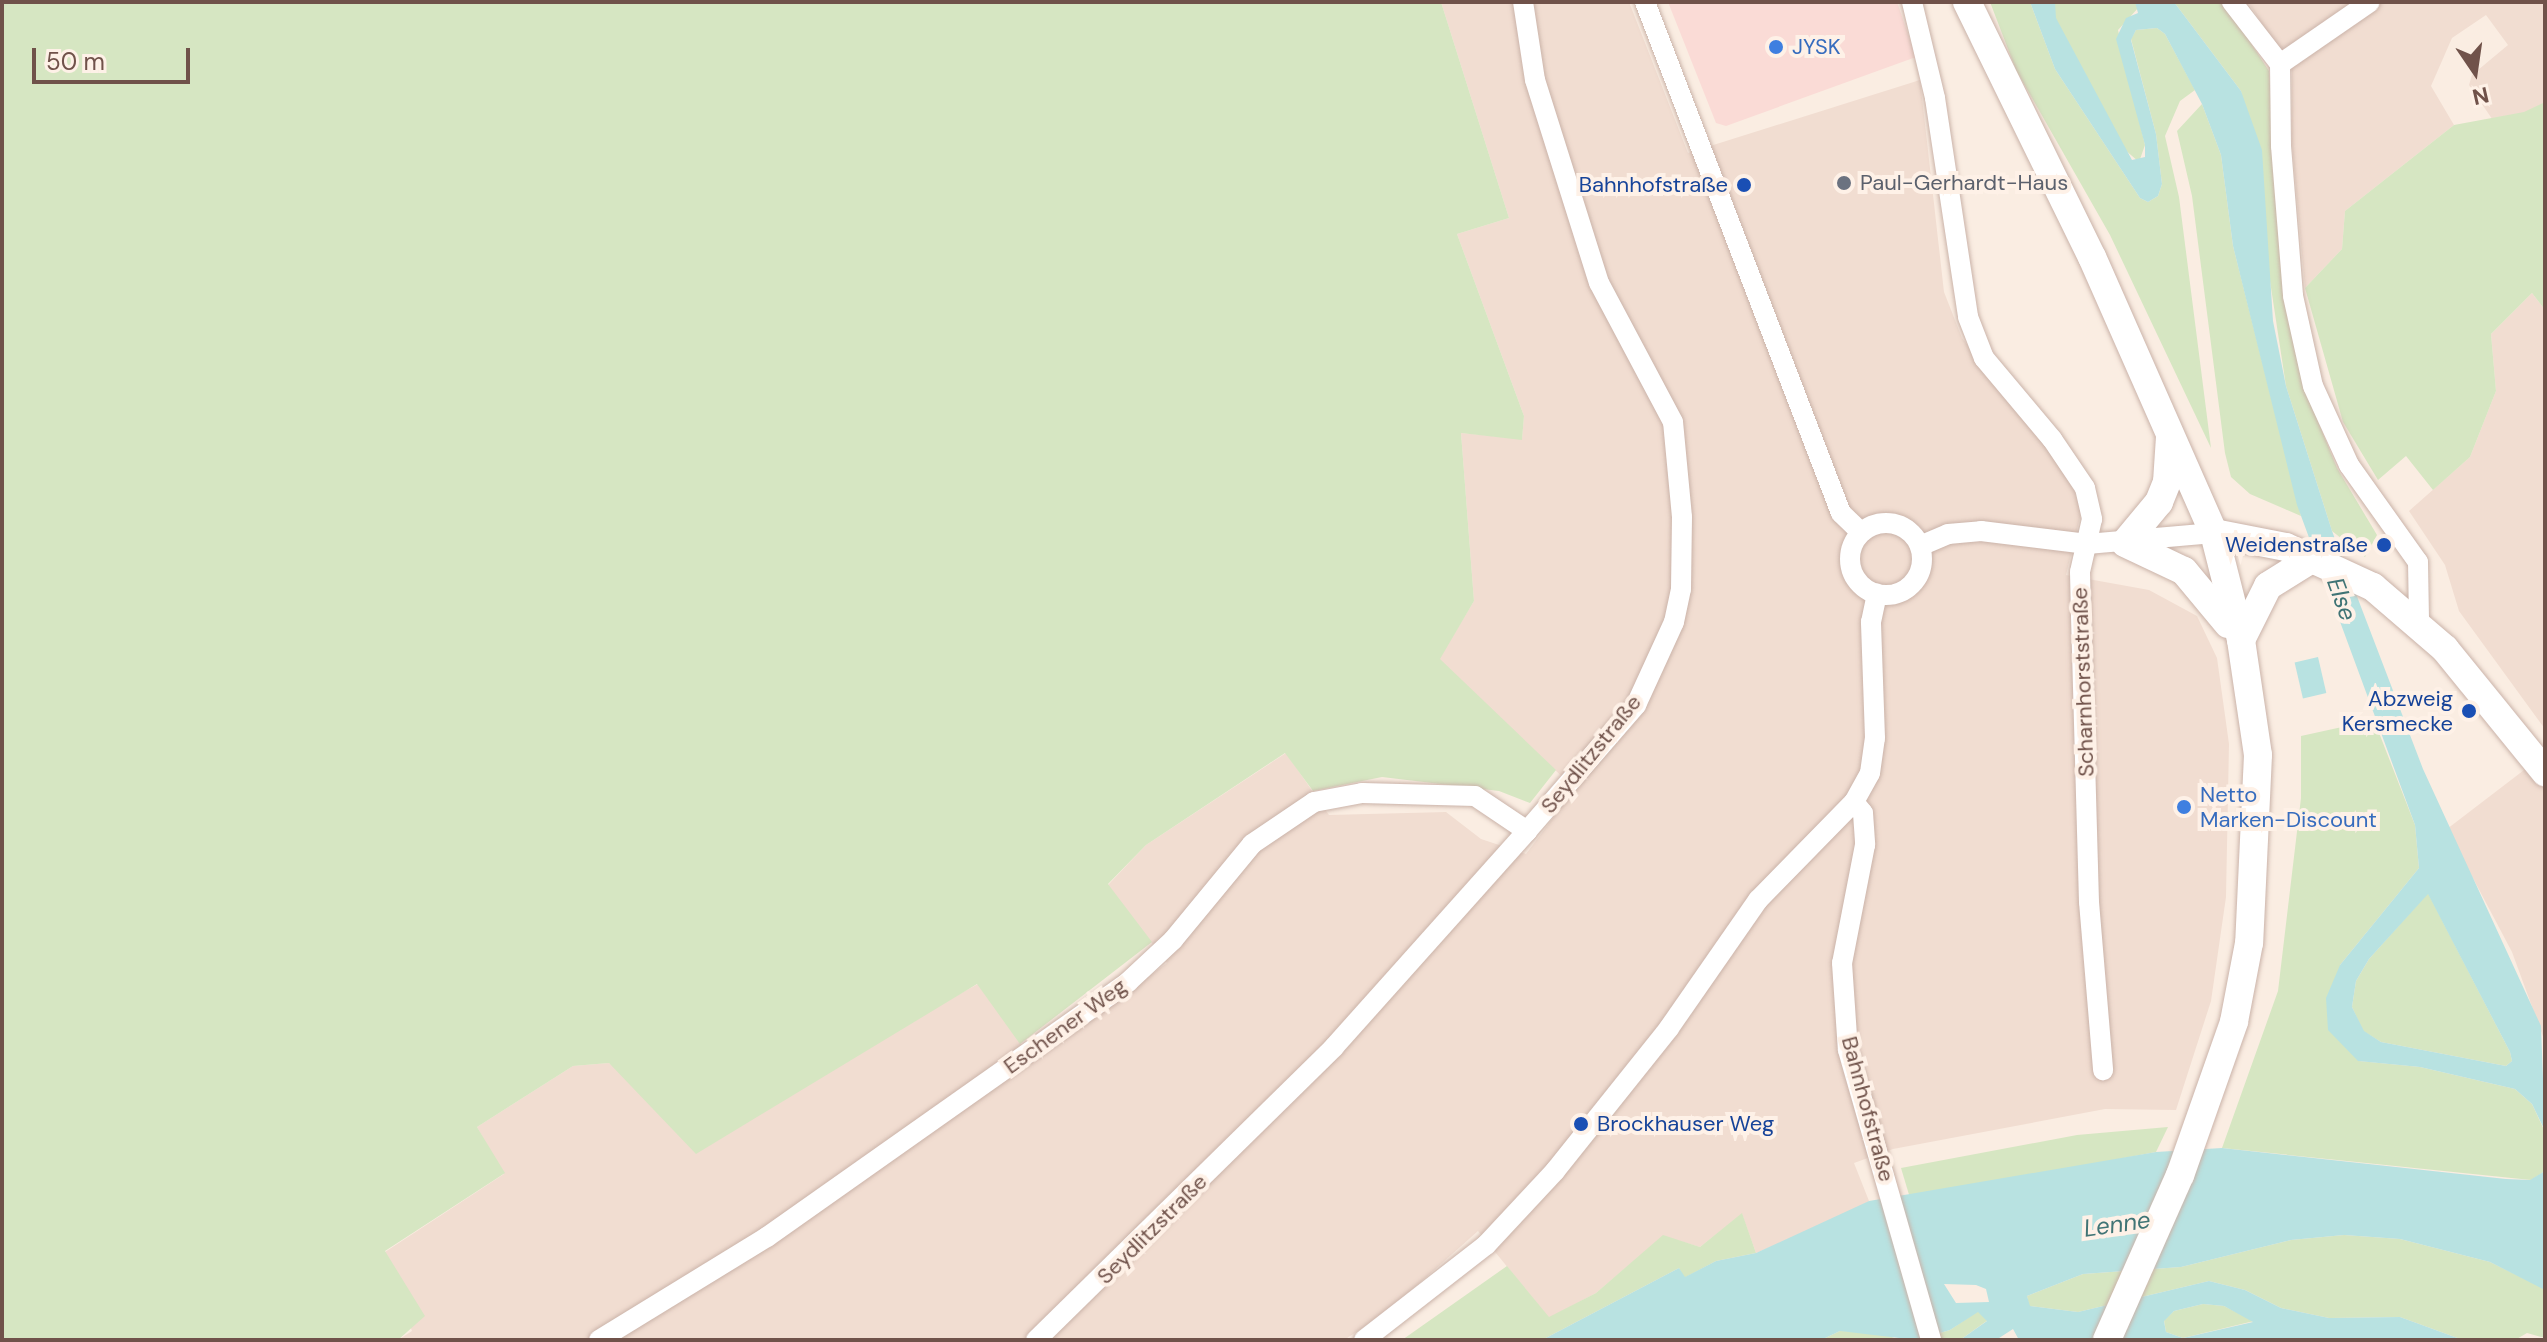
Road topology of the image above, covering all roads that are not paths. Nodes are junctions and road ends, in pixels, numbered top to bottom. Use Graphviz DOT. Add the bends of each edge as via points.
graph roads {
  1 [pos="1523,2"];
  2 [pos="1645,2"];
  3 [pos="1912,2"];
  4 [pos="1967,2"];
  5 [pos="2232,2"];
  6 [pos="2370,2"];
  7 [pos="2280,64"];
  8 [pos="2170,430"];
  9 [pos="1861,532"];
  10 [pos="2214,533"];
  11 [pos="2125,543"];
  12 [pos="2087,544"];
  13 [pos="1920,546"];
  14 [pos="2313,558"];
  15 [pos="1877,594"];
  16 [pos="2419,622"];
  17 [pos="2241,640"];
  18 [pos="2545,772"];
  19 [pos="1854,802"];
  20 [pos="1527,831"];
  21 [pos="2103,1070"];
  22 [pos="599,1340"];
  23 [pos="1036,1340"];
  24 [pos="1364,1340"];
  25 [pos="1931,1340"];
  26 [pos="2107,1340"];
  1 -- 20 [label="street, Seydlitzstraße" via="1535,80 1599,283 1673,422 1682,517 1681,589 1674,622 1636,705"];
  2 -- 9 [label="street" via="1841,513"];
  3 -- 12 [label="street, Scharnhorststraße" via="1935,98 1968,317 1984,358 2052,439 2085,488 2092,519"];
  4 -- 8 [label="main road"];
  5 -- 7 [label="street"];
  6 -- 7 [label="street"];
  7 -- 16 [label="street" via="2293,296 2313,386 2349,465 2418,562"];
  8 -- 10 [label="main road"];
  8 -- 11 [label="main road" via="2167,482 2150,515"];
  9 -- 13 [label="street" via="1878,523 1893,523 1909,530"];
  9 -- 15 [label="street" via="1850,551 1851,568 1861,585"];
  10 -- 11 [label="street"];
  10 -- 14 [label="main road" via="2286,547"];
  10 -- 17 [label="main road"];
  11 -- 12 [label="street"];
  11 -- 17 [label="main road" via="2153,552 2189,575"];
  12 -- 13 [label="street" via="1981,531 1948,534"];
  12 -- 21 [label="street, Scharnhorststraße" via="2080,572 2089,888"];
  13 -- 15 [label="street" via="1922,563 1915,581 1899,592"];
  14 -- 16 [label="main road" via="2373,587"];
  14 -- 17 [label="main road" via="2268,586"];
  15 -- 19 [label="street" via="1871,622 1875,738 1870,773"];
  16 -- 18 [label="main road" via="2487,695"];
  17 -- 26 [label="main road" via="2258,755 2249,943 2234,1022 2180,1175"];
  19 -- 24 [label="street" via="1758,900 1656,1046 1555,1171 1486,1245"];
  19 -- 25 [label="street, Bahnhofstraße" via="1863,813 1865,845 1842,963 1848,1050"];
  20 -- 22 [label="street, Eschener Weg" via="1475,796 1362,793 1314,802 1252,844 1173,940 1128,982 767,1237"];
  20 -- 23 [label="street, Seydlitzstraße" via="1334,1047"];
}
